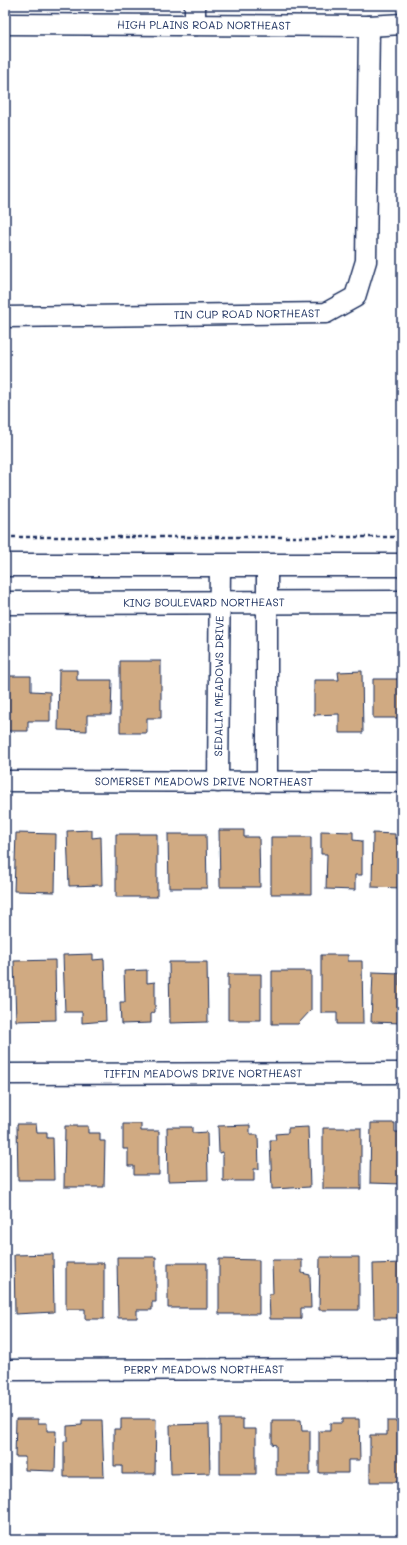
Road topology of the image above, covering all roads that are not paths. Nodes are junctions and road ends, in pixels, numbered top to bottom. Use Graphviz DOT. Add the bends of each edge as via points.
graph roads {
  1 [pos="195,5"];
  2 [pos="5,24"];
  3 [pos="402,24"];
  4 [pos="195,25"];
  5 [pos="369,26"];
  6 [pos="5,317"];
  7 [pos="5,565"];
  8 [pos="220,565"];
  9 [pos="267,565"];
  10 [pos="402,565"];
  11 [pos="220,602"];
  12 [pos="267,602"];
  13 [pos="402,602"];
  14 [pos="5,603"];
  15 [pos="5,781"];
  16 [pos="218,782"];
  17 [pos="267,782"];
  18 [pos="402,782"];
  19 [pos="5,1074"];
  20 [pos="402,1074"];
  21 [pos="402,1369"];
  22 [pos="5,1370"];
  1 -- 4 [label="street"];
  2 -- 4 [label="street, HIGH PLAINS ROAD NORTHEAST"];
  3 -- 5 [label="street, HIGH PLAINS ROAD NORTHEAST"];
  4 -- 5 [label="street, HIGH PLAINS ROAD NORTHEAST"];
  5 -- 6 [label="street, TIN CUP ROAD NORTHEAST" via="366,261 356,297 326,313"];
  7 -- 8 [label="street"];
  8 -- 9 [label="street"];
  8 -- 11 [label="street, SEDALIA MEADOWS DRIVE"];
  9 -- 10 [label="street"];
  9 -- 12 [label="street"];
  11 -- 12 [label="street, KING BOULEVARD NORTHEAST"];
  11 -- 14 [label="street, KING BOULEVARD NORTHEAST"];
  11 -- 16 [label="street, SEDALIA MEADOWS DRIVE"];
  12 -- 13 [label="street, KING BOULEVARD NORTHEAST"];
  12 -- 17 [label="street"];
  15 -- 16 [label="street, SOMERSET MEADOWS DRIVE NORTHEAST"];
  16 -- 17 [label="street, SOMERSET MEADOWS DRIVE NORTHEAST"];
  17 -- 18 [label="street, SOMERSET MEADOWS DRIVE NORTHEAST"];
  19 -- 20 [label="street, TIFFIN MEADOWS DRIVE NORTHEAST"];
  21 -- 22 [label="street, PERRY MEADOWS NORTHEAST"];
}
